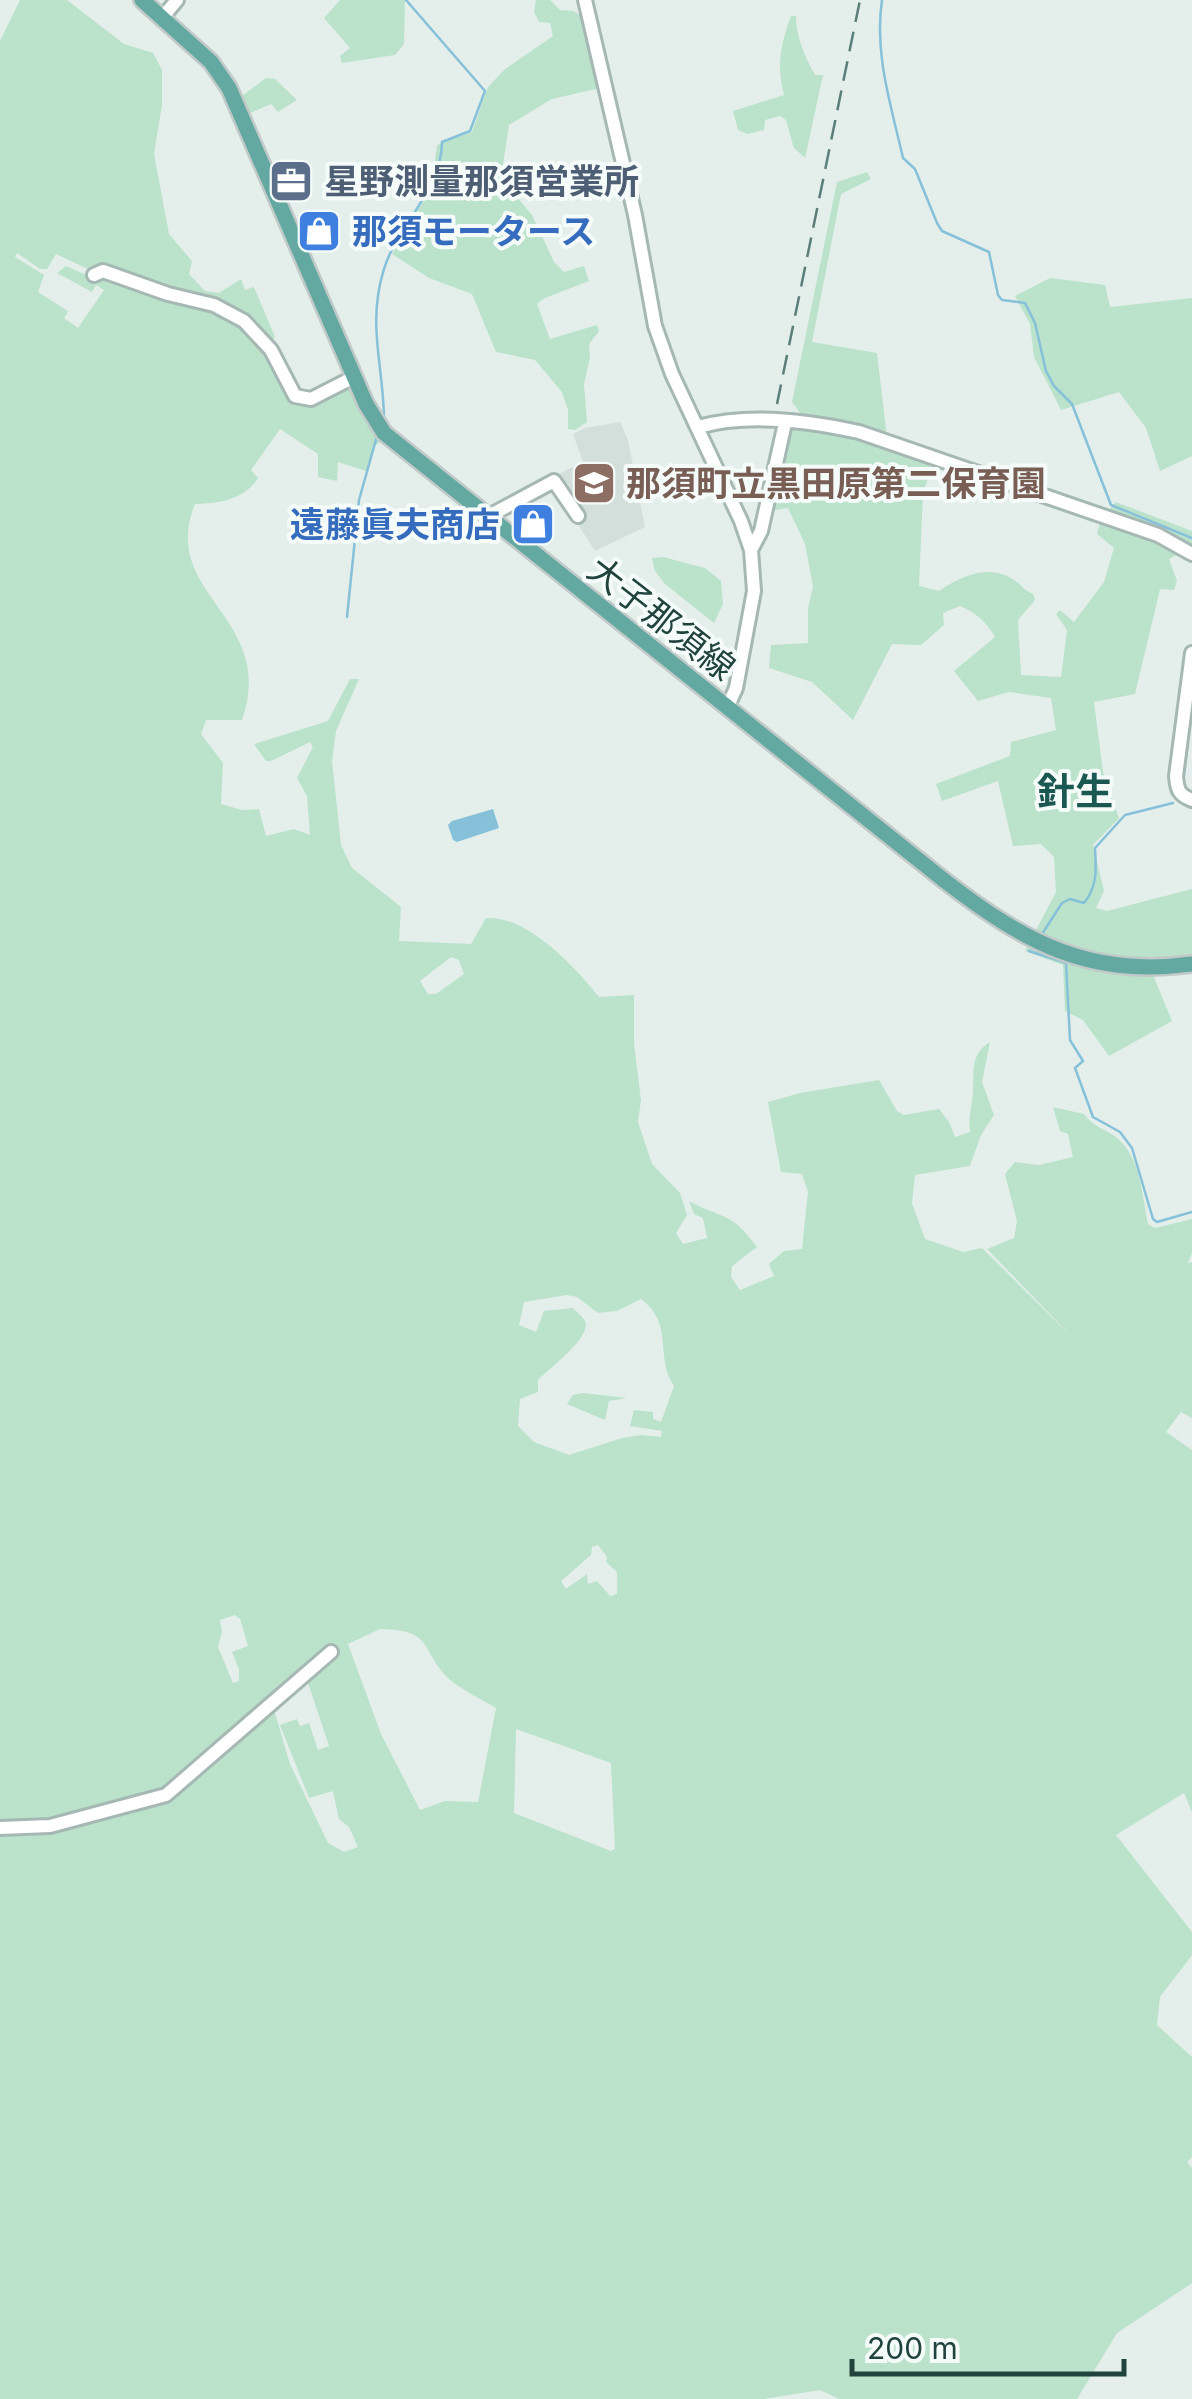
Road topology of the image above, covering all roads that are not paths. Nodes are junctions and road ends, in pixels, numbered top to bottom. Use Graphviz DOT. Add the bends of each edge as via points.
graph roads {
  1 [pos="142,0"];
  2 [pos="176,0"];
  3 [pos="585,0"];
  4 [pos="162,18"];
  5 [pos="94,274"];
  6 [pos="354,377"];
  7 [pos="784,423"];
  8 [pos="698,427"];
  9 [pos="578,516"];
  10 [pos="487,517"];
  11 [pos="751,550"];
  12 [pos="1192,554"];
  13 [pos="1192,653"];
  14 [pos="727,708"];
  15 [pos="1192,800"];
  16 [pos="1192,964"];
  17 [pos="330,1652"];
  18 [pos="0,1828"];
  1 -- 4 [label="main road, 大子那須線"];
  2 -- 4 [label="street"];
  3 -- 8 [label="street" via="655,326"];
  4 -- 6 [label="main road, 大子那須線" via="230,88"];
  5 -- 6 [label="street" via="214,305 244,321 302,398"];
  6 -- 10 [label="main road, 大子那須線" via="384,433"];
  7 -- 8 [label="street" via="736,420"];
  7 -- 11 [label="street"];
  7 -- 12 [label="street" via="860,432 1158,535"];
  8 -- 11 [label="street"];
  9 -- 10 [label="street" via="554,481"];
  10 -- 14 [label="main road, 大子那須線"];
  11 -- 14 [label="street" via="754,591"];
  13 -- 15 [label="street" via="1176,776 1177,789"];
  14 -- 16 [label="main road, 大子那須線" via="1014,932 1124,968"];
  17 -- 18 [label="street" via="166,1794 50,1826"];
}
